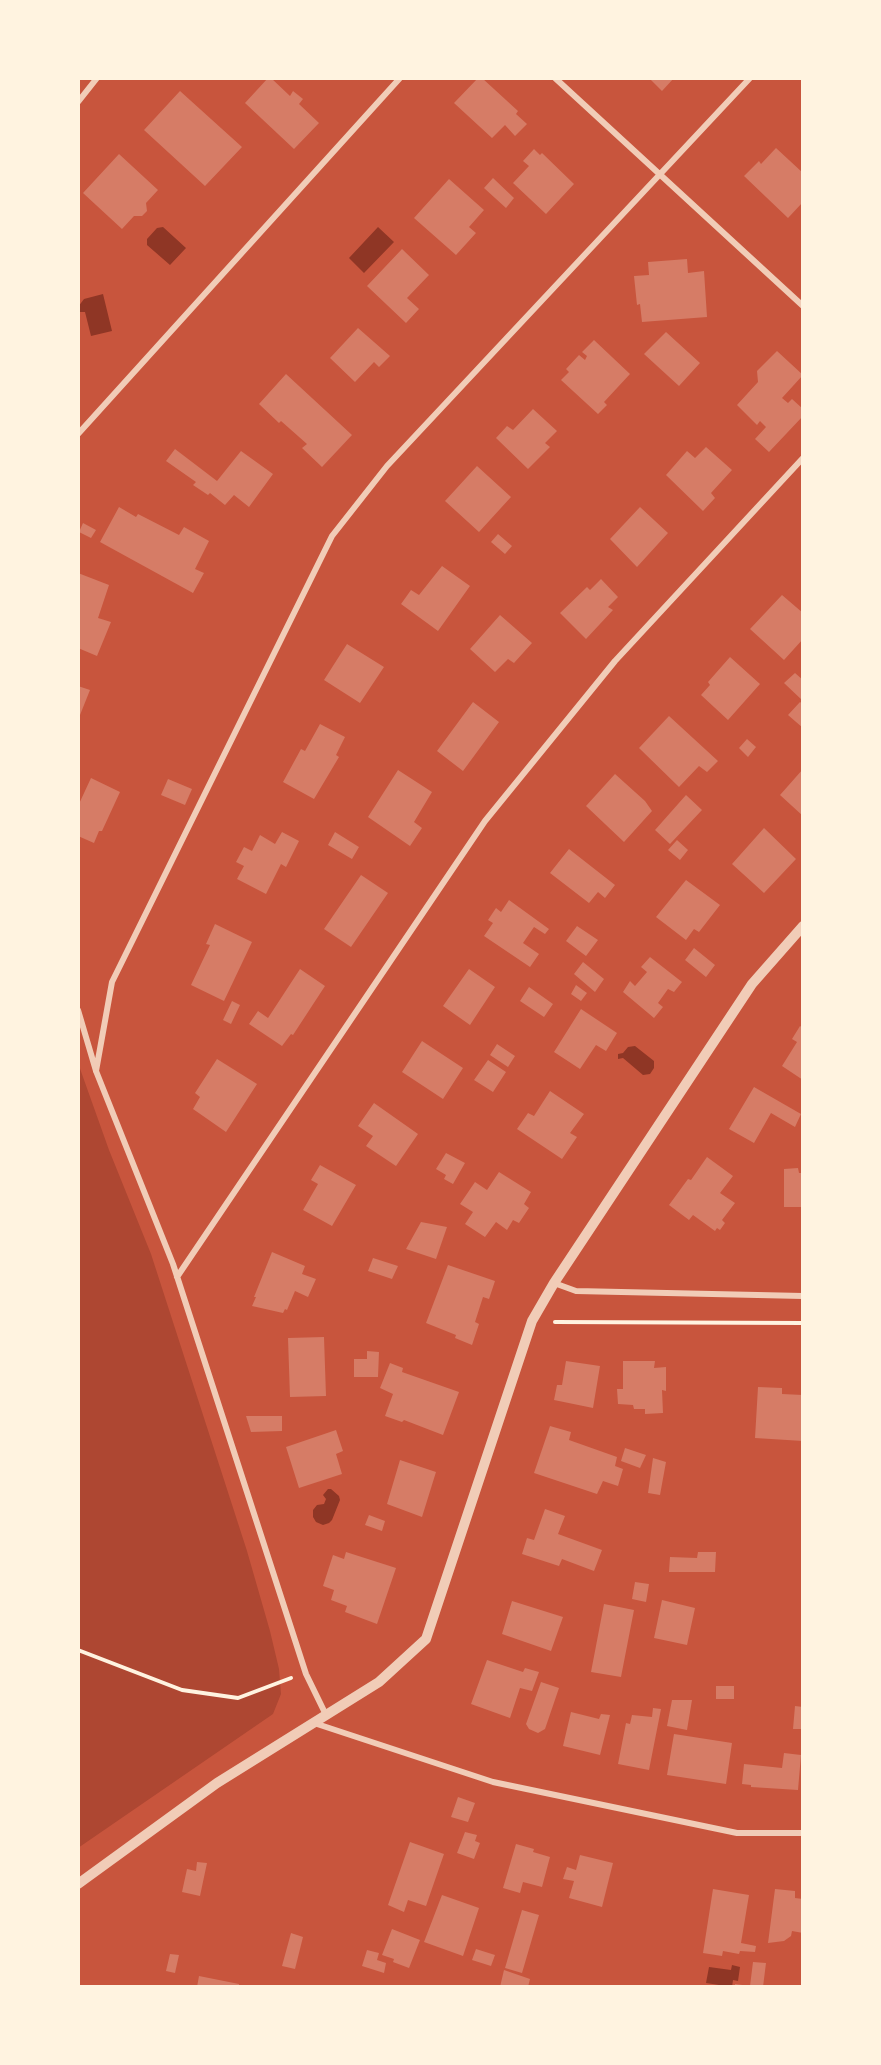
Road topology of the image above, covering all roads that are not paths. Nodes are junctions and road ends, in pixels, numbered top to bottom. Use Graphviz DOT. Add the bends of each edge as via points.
graph roads {
  1 [pos="97,78"];
  2 [pos="400,78"];
  3 [pos="555,78"];
  4 [pos="750,78"];
  5 [pos="78,102"];
  6 [pos="659,174"];
  7 [pos="803,306"];
  8 [pos="78,434"];
  9 [pos="803,458"];
  10 [pos="803,926"];
  11 [pos="78,1010"];
  12 [pos="96,1071"];
  13 [pos="177,1277"];
  14 [pos="554,1283"];
  15 [pos="803,1296"];
  16 [pos="327,1715"];
  17 [pos="314,1724"];
  18 [pos="803,1833"];
  19 [pos="78,1884"];
  1 -- 5 [label="street"];
  2 -- 8 [label="street"];
  3 -- 6 [label="street"];
  4 -- 6 [label="street"];
  6 -- 7 [label="street"];
  6 -- 12 [label="street" via="387,466 332,536 112,982"];
  9 -- 13 [label="street" via="615,661 485,821"];
  10 -- 14 [label="street" via="752,984"];
  11 -- 12 [label="street"];
  12 -- 13 [label="street"];
  13 -- 16 [label="street" via="306,1674"];
  14 -- 15 [label="street" via="576,1291"];
  14 -- 16 [label="street" via="532,1321 426,1639 379,1682"];
  16 -- 17 [label="street"];
  17 -- 18 [label="street" via="493,1782 737,1833"];
  17 -- 19 [label="street" via="217,1783"];
}
